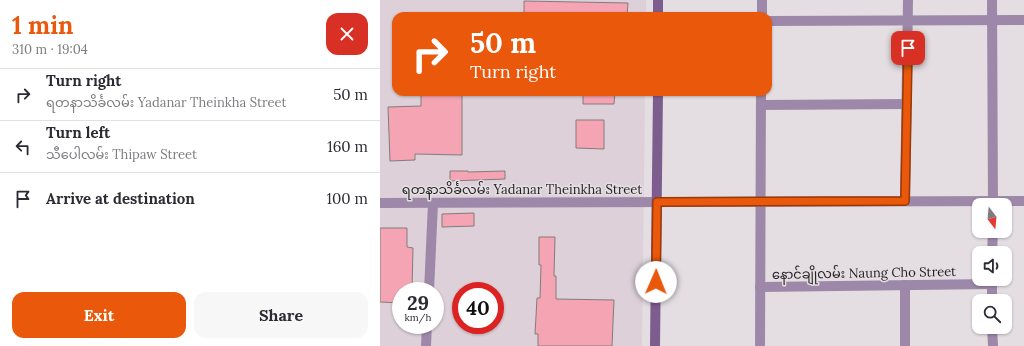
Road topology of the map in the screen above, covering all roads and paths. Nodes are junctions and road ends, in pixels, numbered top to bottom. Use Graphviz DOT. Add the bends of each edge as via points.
graph roads {
  1 [pos="658,0"];
  2 [pos="762,0"];
  3 [pos="908,0"];
  4 [pos="992,0"];
  5 [pos="658,12"];
  6 [pos="762,12"];
  7 [pos="908,20"];
  8 [pos="992,20"];
  9 [pos="1024,20"];
  10 [pos="772,21"];
  11 [pos="658,96"];
  12 [pos="761,96"];
  13 [pos="907,104"];
  14 [pos="761,105"];
  15 [pos="993,198"];
  16 [pos="1024,200"];
  17 [pos="905,201"];
  18 [pos="1012,201"];
  19 [pos="657,202"];
  20 [pos="760,202"];
  21 [pos="380,203"];
  22 [pos="433,203"];
  23 [pos="972,203"];
  24 [pos="429,282"];
  25 [pos="972,282"];
  26 [pos="905,285"];
  27 [pos="760,287"];
  28 [pos="427,334"];
  29 [pos="992,334"];
  30 [pos="426,346"];
  31 [pos="655,346"];
  32 [pos="760,346"];
  33 [pos="905,346"];
  34 [pos="993,346"];
  1 -- 5 [label="street"];
  2 -- 6 [label="street"];
  3 -- 7 [label="street"];
  4 -- 8 [label="street"];
  7 -- 8 [label="street"];
  7 -- 10 [label="street"];
  7 -- 13 [label="street"];
  8 -- 9 [label="street"];
  8 -- 15 [label="street"];
  11 -- 19 [label="street"];
  12 -- 14 [label="street"];
  13 -- 14 [label="street"];
  13 -- 17 [label="street"];
  14 -- 20 [label="street"];
  16 -- 18 [label="street, ရတနာသိင်္ခလမ်း Yadanar Theinkha Street"];
  17 -- 20 [label="street, ရတနာသိင်္ခလမ်း Yadanar Theinkha Street"];
  17 -- 23 [label="street, ရတနာသိင်္ခလမ်း Yadanar Theinkha Street"];
  19 -- 20 [label="street, ရတနာသိင်္ခလမ်း Yadanar Theinkha Street"];
  19 -- 22 [label="street, ရတနာသိင်္ခလမ်း Yadanar Theinkha Street"];
  19 -- 31 [label="street"];
  20 -- 27 [label="street"];
  21 -- 22 [label="street, ရတနာသိင်္ခလမ်း Yadanar Theinkha Street"];
  22 -- 24 [label="street"];
  25 -- 26 [label="street, နောင်ချိုလမ်း Naung Cho Street"];
  26 -- 27 [label="street, နောင်ချိုလမ်း Naung Cho Street"];
  26 -- 33 [label="street"];
  27 -- 32 [label="street"];
  28 -- 30 [label="street"];
  29 -- 34 [label="street"];
}
